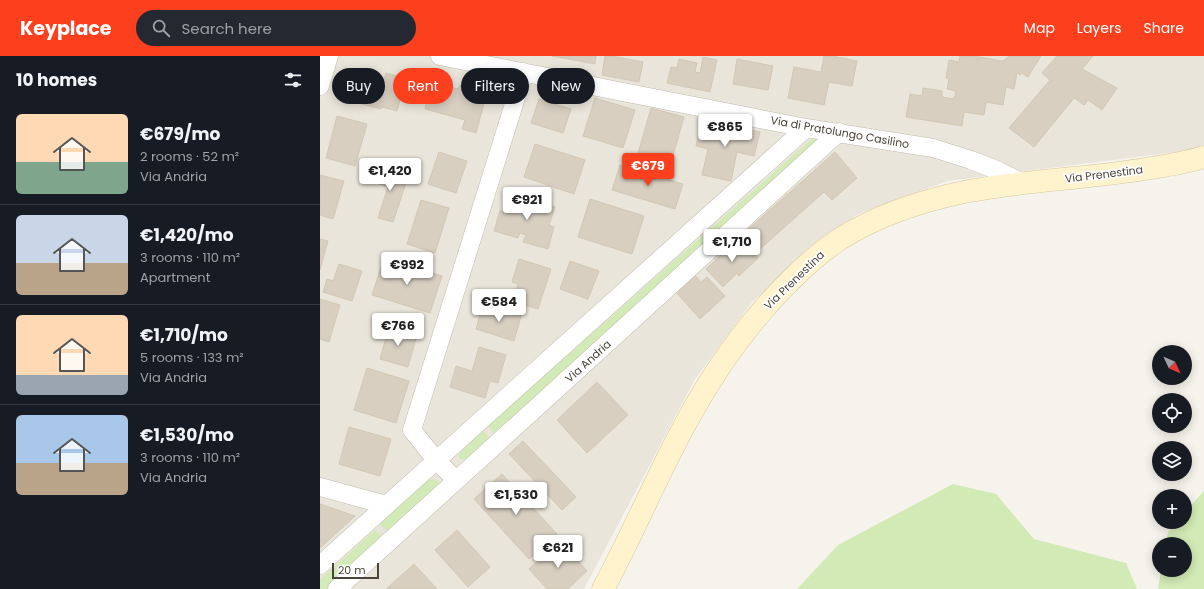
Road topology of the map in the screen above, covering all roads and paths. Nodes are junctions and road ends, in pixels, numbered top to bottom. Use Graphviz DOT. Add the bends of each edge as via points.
graph roads {
  1 [pos="329,56"];
  2 [pos="440,56"];
  3 [pos="503,68"];
  4 [pos="529,73"];
  5 [pos="320,86"];
  6 [pos="514,104"];
  7 [pos="806,128"];
  8 [pos="839,132"];
  9 [pos="1197,159"];
  10 [pos="1023,183"];
  11 [pos="436,460"];
  12 [pos="456,480"];
  13 [pos="320,487"];
  14 [pos="386,505"];
  15 [pos="320,565"];
  16 [pos="337,589"];
  17 [pos="602,589"];
  1 -- 5 [label="street"];
  2 -- 3 [label="street, Via di Pratolungo Casilino"];
  4 -- 7 [label="street, Via di Pratolungo Casilino"];
  6 -- 11 [label="street" via="412,430"];
  7 -- 8 [label="street, Via di Pratolungo Casilino"];
  7 -- 11 [label="street"];
  8 -- 10 [label="street, Via di Pratolungo Casilino" via="941,150 982,164"];
  8 -- 12 [label="street, Via Andria"];
  9 -- 10 [label="main road, Via Prenestina" via="1118,173"];
  10 -- 17 [label="main road, Via Prenestina" via="944,196 887,216 838,240 798,273 768,304 724,359 685,426"];
  11 -- 12 [label="street"];
  11 -- 14 [label="street"];
  12 -- 16 [label="street, Via Andria"];
  13 -- 14 [label="street"];
  14 -- 15 [label="street"];
}
